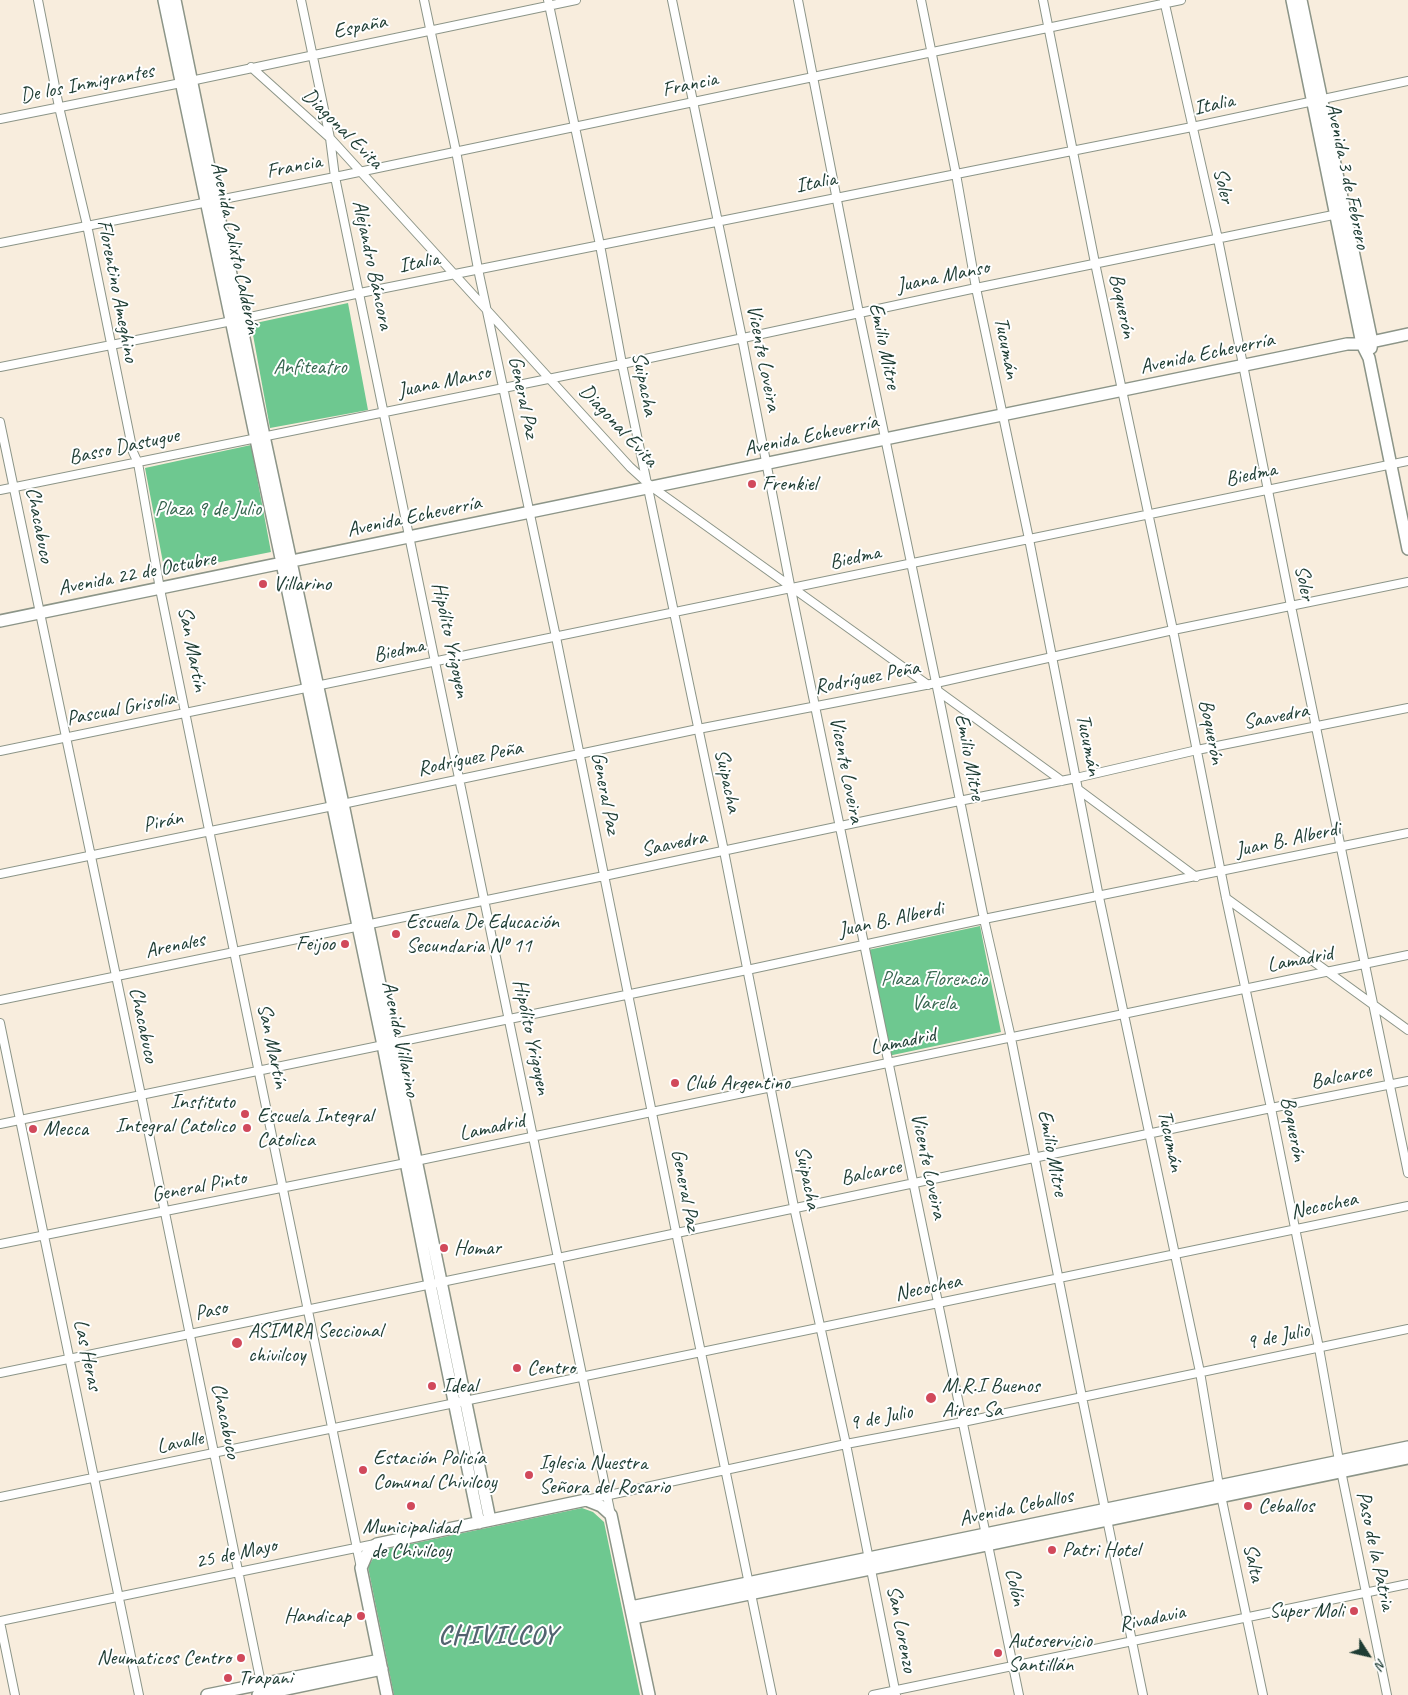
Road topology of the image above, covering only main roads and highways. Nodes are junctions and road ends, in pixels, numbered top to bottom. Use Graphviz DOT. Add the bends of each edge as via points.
graph roads {
  1 [pos="164,0"];
  2 [pos="175,0"];
  3 [pos="1292,0"];
  4 [pos="1301,0"];
  5 [pos="187,82"];
  6 [pos="1317,101"];
  7 [pos="1408,327"];
  8 [pos="1408,334"];
  9 [pos="1366,339"];
  10 [pos="1408,549"];
  11 [pos="287,562"];
  12 [pos="0,621"];
  13 [pos="1408,1447"];
  14 [pos="1408,1458"];
  15 [pos="1340,1467"];
  16 [pos="586,1500"];
  17 [pos="1106,1515"];
  18 [pos="485,1521"];
  19 [pos="870,1563"];
  20 [pos="361,1568"];
  21 [pos="632,1612"];
  22 [pos="380,1665"];
  23 [pos="261,1692"];
  24 [pos="207,1695"];
  25 [pos="387,1695"];
  26 [pos="649,1695"];
  1 -- 5 [label="main road, Avenida Calixto Calderón"];
  2 -- 5 [label="main road, Avenida Calixto Calderón"];
  3 -- 6 [label="main road, Avenida 3 de Febrero"];
  4 -- 6 [label="main road, Avenida 3 de Febrero"];
  5 -- 11 [label="main road, Avenida Calixto Calderón"];
  6 -- 9 [label="main road, Avenida 3 de Febrero"];
  7 -- 9 [label="main road, Avenida Echeverría"];
  8 -- 9 [label="main road, Avenida Echeverría"];
  9 -- 10 [label="main road, Avenida 3 de Febrero"];
  9 -- 11 [label="main road, Avenida Echeverría" via="1243,367"];
  11 -- 12 [label="main road, Avenida 22 de Octubre"];
  11 -- 18 [label="main road, Avenida Villarino"];
  13 -- 15 [label="main road, Avenida Ceballos"];
  14 -- 15 [label="main road, Avenida Ceballos"];
  15 -- 17 [label="main road, Avenida Ceballos"];
  16 -- 18 [label="main road, 9 de Julio"];
  16 -- 21 [label="main road, Hipólito Yrigoyen" via="601,1506 611,1515"];
  17 -- 19 [label="main road, Avenida Ceballos" via="986,1534"];
  17 -- 19 [label="main road, Avenida Ceballos" via="988,1546"];
  18 -- 20 [label="main road, 25 de Mayo" via="377,1544 366,1554"];
  19 -- 21 [label="main road, Avenida Ceballos"];
  20 -- 22 [label="main road, San Martín"];
  21 -- 26 [label="main road, Hipólito Yrigoyen"];
  22 -- 23 [label="main road"];
  22 -- 25 [label="main road, San Martín"];
  23 -- 24 [label="main road"];
}
